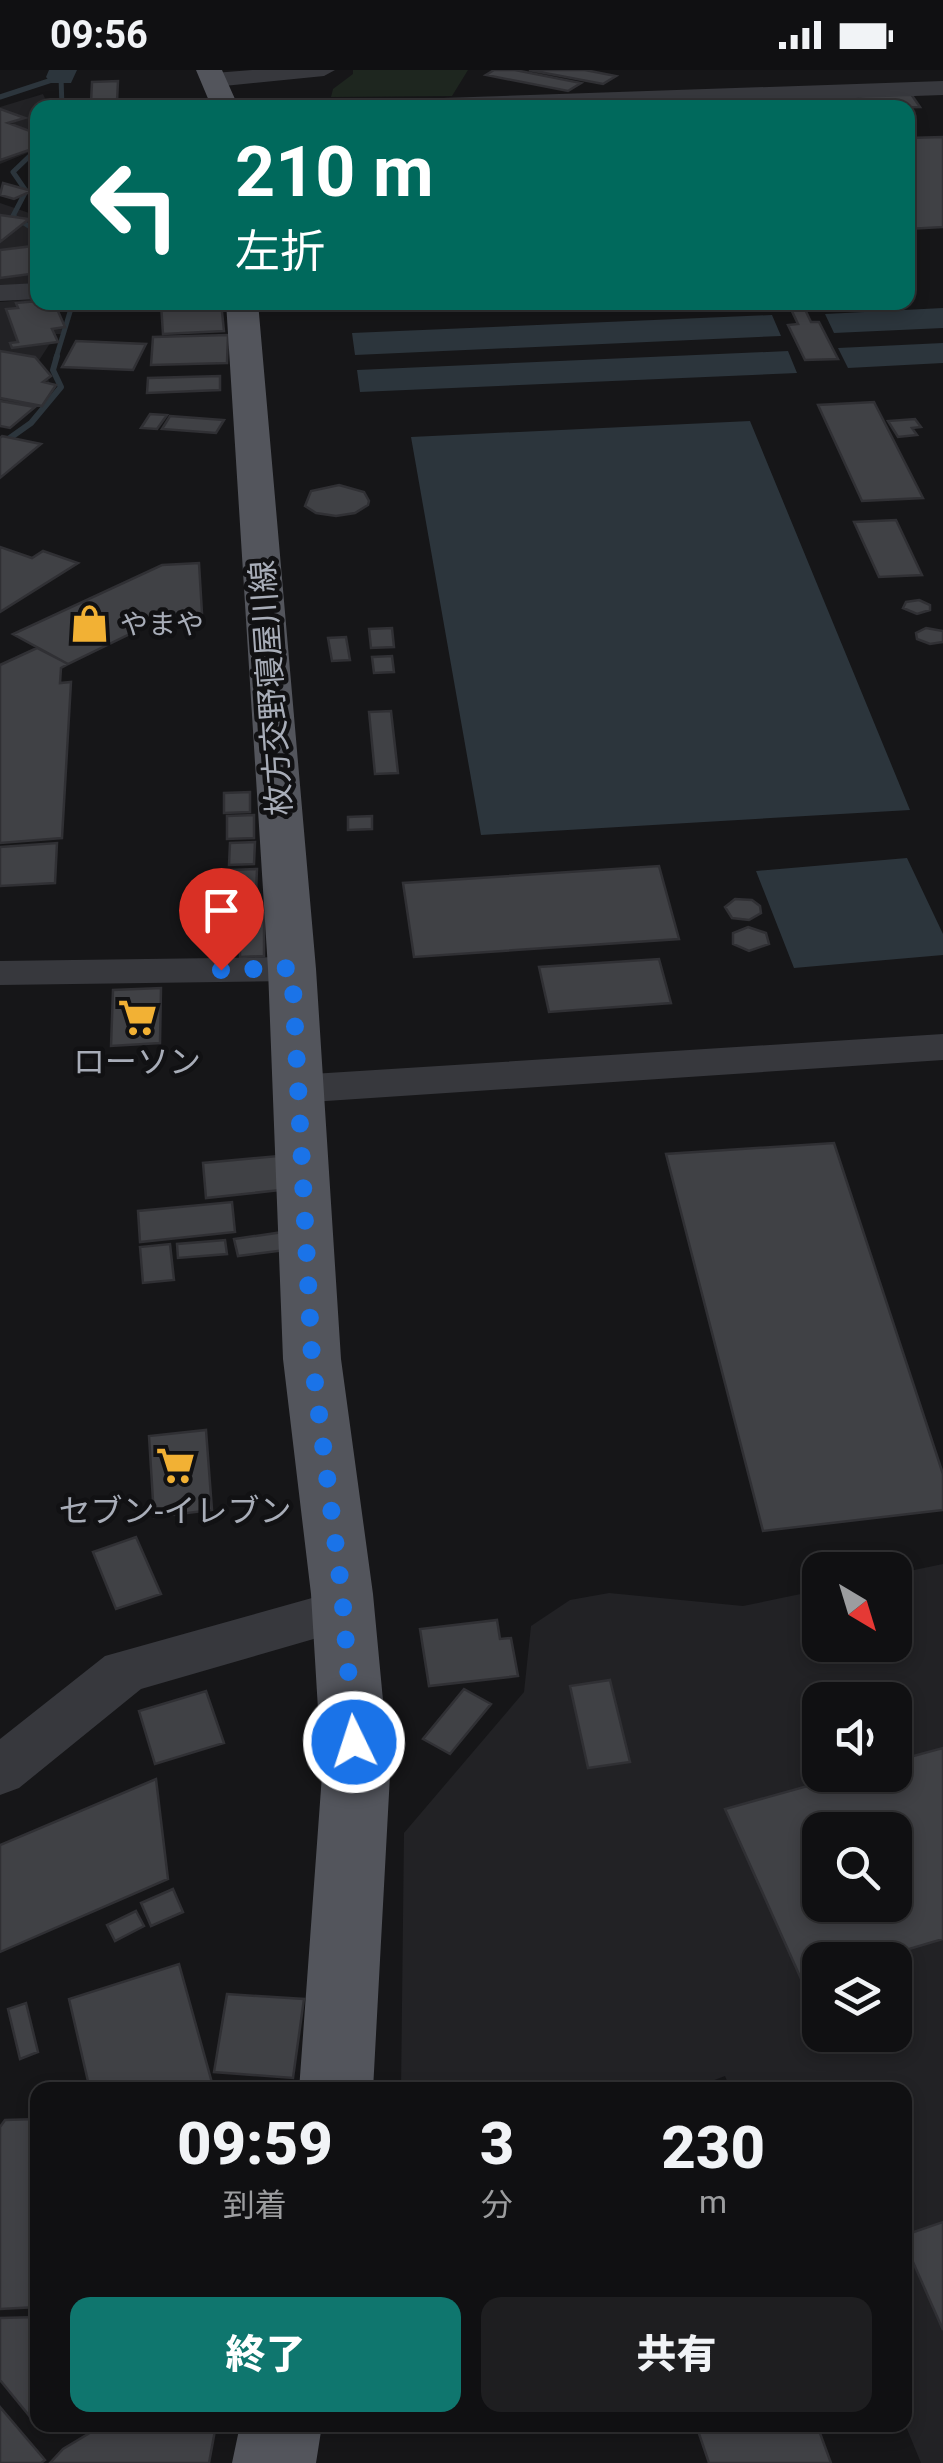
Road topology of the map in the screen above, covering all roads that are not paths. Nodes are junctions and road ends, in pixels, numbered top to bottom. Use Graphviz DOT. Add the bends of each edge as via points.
graph roads {
  1 [pos="702,70"];
  2 [pos="332,71"];
  3 [pos="212,75"];
  4 [pos="904,76"];
  5 [pos="943,88"];
  6 [pos="680,96"];
  7 [pos="223,100"];
  8 [pos="428,100"];
  9 [pos="30,291"];
  10 [pos="0,292"];
  11 [pos="243,310"];
  12 [pos="292,968"];
  13 [pos="0,974"];
  14 [pos="943,1047"];
  15 [pos="296,1088"];
  16 [pos="344,1610"];
  17 [pos="0,1771"];
  18 [pos="337,2082"];
  19 [pos="280,2432"];
  20 [pos="274,2463"];
  1 -- 6 [label="street" via="676,90"];
  2 -- 3 [label="street"];
  3 -- 7 [label="main road"];
  4 -- 5 [label="street"];
  4 -- 6 [label="street"];
  6 -- 8 [label="street" via="494,93"];
  9 -- 10 [label="street"];
  11 -- 12 [label="main road, 枚方交野寝屋川線"];
  12 -- 13 [label="street"];
  12 -- 15 [label="main road, 枚方交野寝屋川線"];
  14 -- 15 [label="street"];
  15 -- 16 [label="main road, 枚方交野寝屋川線" via="312,1359"];
  16 -- 17 [label="street" via="124,1672"];
  16 -- 18 [label="main road, 枚方交野寝屋川線" via="356,1776"];
  19 -- 20 [label="main road"];
}
